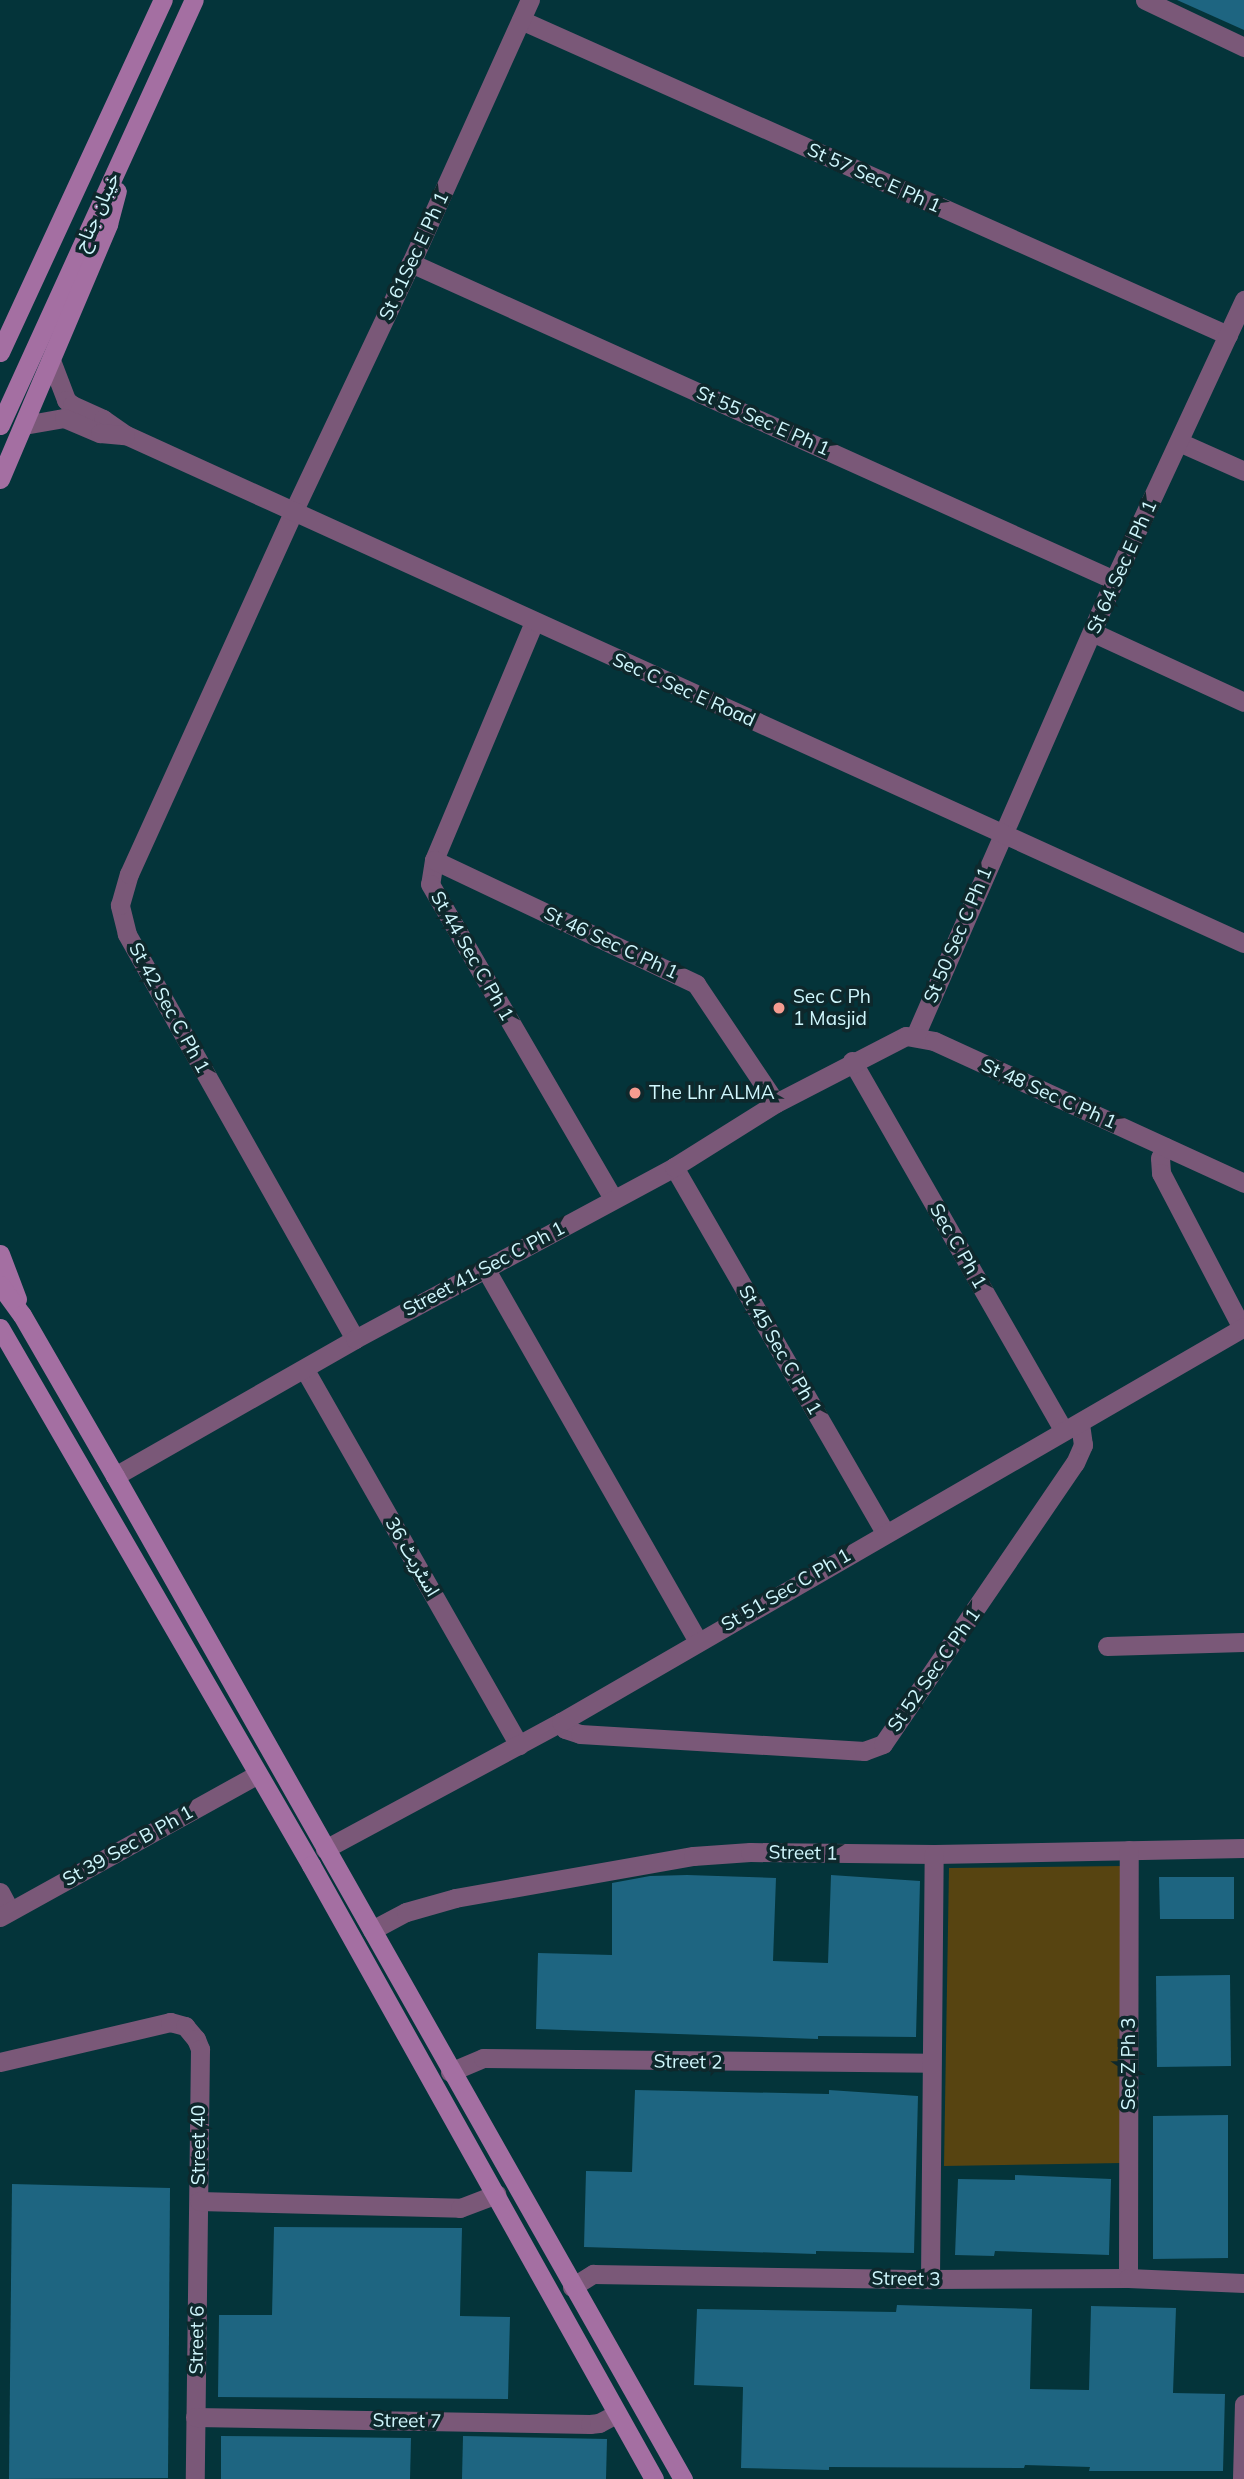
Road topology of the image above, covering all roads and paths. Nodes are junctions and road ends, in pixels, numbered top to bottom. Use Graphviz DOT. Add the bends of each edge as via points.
graph roads {
  1 [pos="163,0"];
  2 [pos="194,0"];
  3 [pos="530,0"];
  4 [pos="1144,0"];
  5 [pos="521,20"];
  6 [pos="1244,47"];
  7 [pos="129,142"];
  8 [pos="411,263"];
  9 [pos="1244,300"];
  10 [pos="1228,335"];
  11 [pos="0,352"];
  12 [pos="52,363"];
  13 [pos="0,425"];
  14 [pos="24,425"];
  15 [pos="126,435"];
  16 [pos="1179,442"];
  17 [pos="1244,471"];
  18 [pos="0,480"];
  19 [pos="294,510"];
  20 [pos="1114,580"];
  21 [pos="534,622"];
  22 [pos="1092,632"];
  23 [pos="1244,702"];
  24 [pos="1002,835"];
  25 [pos="434,860"];
  26 [pos="1244,943"];
  27 [pos="915,1036"];
  28 [pos="852,1061"];
  29 [pos="776,1103"];
  30 [pos="1165,1147"];
  31 [pos="674,1167"];
  32 [pos="1244,1183"];
  33 [pos="613,1199"];
  34 [pos="0,1254"];
  35 [pos="485,1268"];
  36 [pos="0,1285"];
  37 [pos="22,1315"];
  38 [pos="0,1328"];
  39 [pos="1243,1328"];
  40 [pos="355,1339"];
  41 [pos="305,1370"];
  42 [pos="1072,1427"];
  43 [pos="115,1476"];
  44 [pos="885,1532"];
  45 [pos="698,1641"];
  46 [pos="1244,1642"];
  47 [pos="1107,1646"];
  48 [pos="561,1722"];
  49 [pos="519,1745"];
  50 [pos="256,1775"];
  51 [pos="1244,1847"];
  52 [pos="325,1849"];
  53 [pos="1129,1850"];
  54 [pos="934,1854"];
  55 [pos="0,1892"];
  56 [pos="5,1914"];
  57 [pos="372,1930"];
  58 [pos="0,2062"];
  59 [pos="930,2063"];
  60 [pos="450,2072"];
  61 [pos="496,2194"];
  62 [pos="199,2201"];
  63 [pos="1128,2278"];
  64 [pos="930,2279"];
  65 [pos="1244,2283"];
  66 [pos="572,2287"];
  67 [pos="1244,2404"];
  68 [pos="617,2414"];
  69 [pos="195,2417"];
  70 [pos="195,2479"];
  71 [pos="654,2479"];
  72 [pos="683,2479"];
  73 [pos="1242,2479"];
  1 -- 11 [label="main road, خیبان جناح"];
  2 -- 7 [label="main road, خیبان جناح"];
  3 -- 5 [label="street, St 61Sec E Ph 1"];
  4 -- 6 [label="street"];
  5 -- 8 [label="street, St 61Sec E Ph 1"];
  5 -- 10 [label="street, St 57 Sec E Ph 1"];
  7 -- 12 [label="main road" via="108,224"];
  7 -- 13 [label="main road, خیبان جناح"];
  8 -- 19 [label="street, St 61Sec E Ph 1"];
  8 -- 20 [label="street, St 55 Sec E Ph 1"];
  9 -- 10 [label="street, St 64 Sec E Ph 1"];
  10 -- 16 [label="street, St 64 Sec E Ph 1"];
  12 -- 14 [label="main road"];
  12 -- 15 [label="street, Sec C Sec E Road" via="66,400"];
  14 -- 15 [label="street, Sec C Sec E Road" via="64,418 100,433"];
  14 -- 18 [label="main road"];
  15 -- 19 [label="street, Sec C Sec E Road"];
  16 -- 17 [label="street"];
  16 -- 20 [label="street, St 64 Sec E Ph 1"];
  19 -- 21 [label="street, Sec C Sec E Road"];
  19 -- 40 [label="street, St 42 Sec C Ph 1" via="129,874 120,905 127,934"];
  20 -- 22 [label="street, St 64 Sec E Ph 1"];
  21 -- 24 [label="street, Sec C Sec E Road"];
  21 -- 25 [label="street, St 44 Sec C Ph 1"];
  22 -- 23 [label="street"];
  22 -- 24 [label="street, St 64 Sec E Ph 1"];
  24 -- 26 [label="street, Sec C Sec E Road"];
  24 -- 27 [label="street, St 50 Sec C Ph 1"];
  25 -- 29 [label="street, St 46 Sec C Ph 1" via="695,984"];
  25 -- 33 [label="street, St 44 Sec C Ph 1" via="430,884"];
  27 -- 28 [label="street" via="897,1039"];
  27 -- 30 [label="street, St 48 Sec C Ph 1"];
  28 -- 29 [label="street, Street 41 Sec C Ph 1"];
  28 -- 42 [label="street, Sec C Ph 1"];
  29 -- 31 [label="street, Street 41 Sec C Ph 1"];
  30 -- 32 [label="street, St 48 Sec C Ph 1"];
  30 -- 39 [label="street" via="1161,1173"];
  31 -- 33 [label="street, Street 41 Sec C Ph 1"];
  31 -- 44 [label="street, St 45 Sec C Ph 1"];
  33 -- 35 [label="street, Street 41 Sec C Ph 1"];
  34 -- 37 [label="main road"];
  35 -- 40 [label="street, Street 41 Sec C Ph 1"];
  35 -- 45 [label="street"];
  36 -- 37 [label="main road"];
  37 -- 43 [label="main road"];
  38 -- 50 [label="main road"];
  39 -- 42 [label="street, St 51 Sec C Ph 1"];
  40 -- 41 [label="street, Street 41 Sec C Ph 1"];
  41 -- 43 [label="street, Street 41 Sec C Ph 1"];
  41 -- 49 [label="street, اسٹریٹ 36"];
  42 -- 44 [label="street, St 51 Sec C Ph 1"];
  42 -- 48 [label="street, St 52 Sec C Ph 1" via="1083,1445 1075,1463 883,1744 864,1751 580,1734 565,1729"];
  43 -- 52 [label="main road"];
  44 -- 45 [label="street, St 51 Sec C Ph 1"];
  45 -- 48 [label="street, St 51 Sec C Ph 1"];
  46 -- 47 [label="street"];
  48 -- 49 [label="street, St 51 Sec C Ph 1"];
  49 -- 52 [label="street, St 51 Sec C Ph 1"];
  50 -- 56 [label="street, St 39 Sec B Ph 1"];
  50 -- 61 [label="main road"];
  51 -- 53 [label="street, Street 1"];
  52 -- 57 [label="main road"];
  53 -- 54 [label="street, Street 1"];
  53 -- 63 [label="street, Sec Z Ph 3"];
  54 -- 57 [label="street, Street 1" via="750,1852 693,1856 455,1898 406,1912"];
  54 -- 59 [label="street"];
  55 -- 56 [label="street"];
  57 -- 60 [label="main road"];
  58 -- 62 [label="street, Street 40" via="155,2024 185,2026 200,2049"];
  59 -- 60 [label="street, Street 2" via="483,2058"];
  59 -- 64 [label="street"];
  60 -- 66 [label="main road"];
  61 -- 62 [label="street, Street 40" via="460,2208"];
  61 -- 68 [label="main road"];
  62 -- 69 [label="street, Street 6"];
  63 -- 64 [label="street, Street 3"];
  63 -- 65 [label="street, Street 3"];
  64 -- 66 [label="street, Street 3" via="593,2274"];
  66 -- 72 [label="main road"];
  67 -- 73 [label="street"];
  68 -- 69 [label="street, Street 7" via="590,2424"];
  68 -- 71 [label="main road"];
  69 -- 70 [label="street, Street 6"];
}
